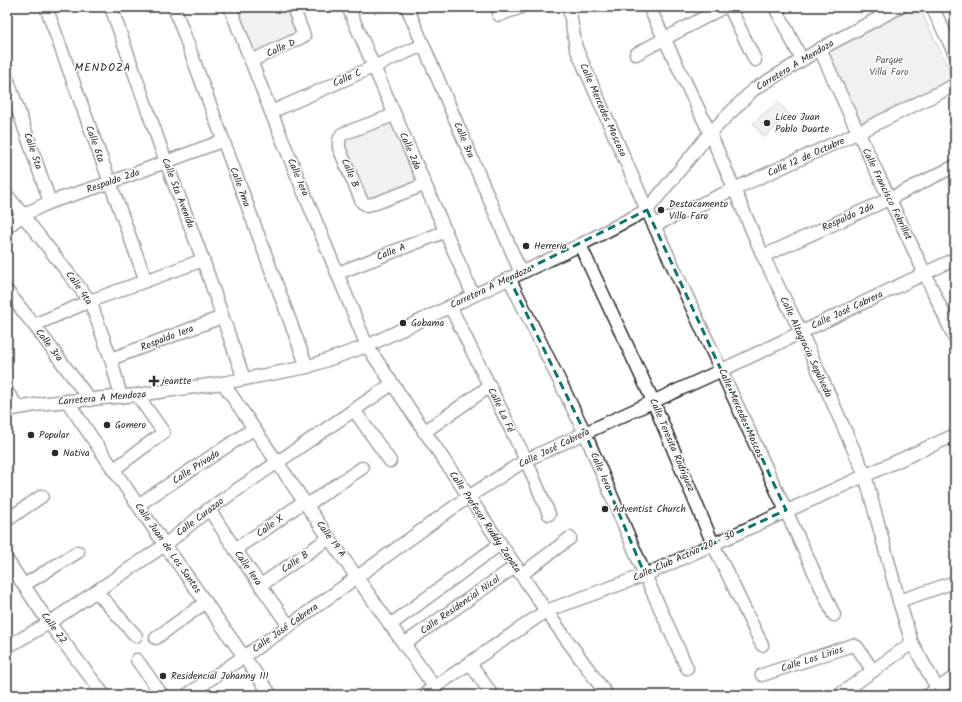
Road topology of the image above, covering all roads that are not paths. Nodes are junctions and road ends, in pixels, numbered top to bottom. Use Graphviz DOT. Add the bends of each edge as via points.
graph roads {
  1 [pos="46,7"];
  2 [pos="111,7"];
  3 [pos="174,7"];
  4 [pos="230,7"];
  5 [pos="293,7"];
  6 [pos="348,7"];
  7 [pos="407,7"];
  8 [pos="520,7"];
  9 [pos="568,7"];
  10 [pos="649,7"];
  11 [pos="775,7"];
  12 [pos="900,7"];
  13 [pos="932,7"];
  14 [pos="730,8"];
  15 [pos="704,12"];
  16 [pos="499,15"];
  17 [pos="665,39"];
  18 [pos="423,45"];
  19 [pos="820,49"];
  20 [pos="636,54"];
  21 [pos="955,54"];
  22 [pos="755,60"];
  23 [pos="802,60"];
  24 [pos="251,61"];
  25 [pos="373,67"];
  26 [pos="7,78"];
  27 [pos="955,85"];
  28 [pos="271,112"];
  29 [pos="394,115"];
  30 [pos="710,133"];
  31 [pos="858,133"];
  32 [pos="222,141"];
  33 [pos="166,162"];
  34 [pos="955,166"];
  35 [pos="110,183"];
  36 [pos="424,186"];
  37 [pos="734,190"];
  38 [pos="7,195"];
  39 [pos="888,198"];
  40 [pos="50,202"];
  41 [pos="647,210"];
  42 [pos="23,215"];
  43 [pos="655,225"];
  44 [pos="7,227"];
  45 [pos="444,232"];
  46 [pos="580,245"];
  47 [pos="763,256"];
  48 [pos="955,259"];
  49 [pos="203,260"];
  50 [pos="338,273"];
  51 [pos="521,273"];
  52 [pos="925,273"];
  53 [pos="509,278"];
  54 [pos="146,281"];
  55 [pos="7,291"];
  56 [pos="473,295"];
  57 [pos="90,301"];
  58 [pos="450,306"];
  59 [pos="222,316"];
  60 [pos="34,325"];
  61 [pos="801,332"];
  62 [pos="955,339"];
  63 [pos="367,346"];
  64 [pos="111,359"];
  65 [pos="307,367"];
  66 [pos="722,370"];
  67 [pos="244,379"];
  68 [pos="223,383"];
  69 [pos="392,384"];
  70 [pos="490,386"];
  71 [pos="7,392"];
  72 [pos="137,396"];
  73 [pos="121,397"];
  74 [pos="90,400"];
  75 [pos="67,401"];
  76 [pos="653,401"];
  77 [pos="13,408"];
  78 [pos="354,410"];
  79 [pos="253,429"];
  80 [pos="424,432"];
  81 [pos="585,433"];
  82 [pos="955,434"];
  83 [pos="526,460"];
  84 [pos="390,461"];
  85 [pos="278,462"];
  86 [pos="362,468"];
  87 [pos="113,470"];
  88 [pos="865,475"];
  89 [pos="42,496"];
  90 [pos="468,496"];
  91 [pos="305,503"];
  92 [pos="138,505"];
  93 [pos="209,508"];
  94 [pos="786,510"];
  95 [pos="549,514"];
  96 [pos="7,520"];
  97 [pos="330,538"];
  98 [pos="570,538"];
  99 [pos="500,544"];
  100 [pos="713,544"];
  101 [pos="165,545"];
  102 [pos="235,549"];
  103 [pos="78,552"];
  104 [pos="7,560"];
  105 [pos="519,571"];
  106 [pos="645,575"];
  107 [pos="357,576"];
  108 [pos="955,582"];
  109 [pos="24,585"];
  110 [pos="261,585"];
  111 [pos="96,591"];
  112 [pos="899,601"];
  113 [pos="206,602"];
  114 [pos="546,611"];
  115 [pos="834,615"];
  116 [pos="49,623"];
  117 [pos="390,625"];
  118 [pos="288,626"];
  119 [pos="136,636"];
  120 [pos="156,638"];
  121 [pos="8,643"];
  122 [pos="912,643"];
  123 [pos="404,644"];
  124 [pos="762,645"];
  125 [pos="243,657"];
  126 [pos="138,660"];
  127 [pos="470,663"];
  128 [pos="687,668"];
  129 [pos="873,671"];
  130 [pos="762,675"];
  131 [pos="955,677"];
  132 [pos="438,691"];
  133 [pos="935,693"];
  134 [pos="104,695"];
  135 [pos="162,695"];
  136 [pos="187,695"];
  137 [pos="271,695"];
  138 [pos="423,695"];
  139 [pos="492,695"];
  140 [pos="607,695"];
  141 [pos="839,695"];
  1 -- 35 [label="street, Calle 6ta"];
  2 -- 33 [label="street, Calle 5ta Avenida"];
  3 -- 32 [label="street, Calle 7ma"];
  4 -- 24 [label="street, Calle 1era"];
  5 -- 24 [label="street, Calle D" via="304,36"];
  6 -- 25 [label="street, Calle 2da"];
  7 -- 18 [label="street, Calle 3ra"];
  8 -- 16 [label="street"];
  9 -- 41 [label="street, Calle Mercedes Moscoso" via="576,48"];
  10 -- 17 [label="street, Calle Altagracia Sepúlveda"];
  11 -- 23 [label="street"];
  12 -- 19 [label="street, Carretera A Mendoza"];
  13 -- 21 [label="street"];
  14 -- 15 [label="street"];
  14 -- 22 [label="street"];
  15 -- 17 [label="street"];
  17 -- 20 [label="street"];
  17 -- 30 [label="street, Calle Altagracia Sepúlveda"];
  18 -- 25 [label="street, Calle C"];
  18 -- 51 [label="street, Calle 3ra"];
  19 -- 23 [label="street, Carretera A Mendoza"];
  19 -- 31 [label="street, Calle Francisco Febrillet"];
  23 -- 30 [label="street, Carretera A Mendoza" via="753,90"];
  24 -- 28 [label="street, Calle 1era"];
  25 -- 28 [label="street, Calle C"];
  25 -- 29 [label="street, Calle 2da"];
  26 -- 40 [label="street, Calle 5ta"];
  27 -- 31 [label="street, Calle 12 de Octubre"];
  28 -- 50 [label="street, Calle 1era"];
  29 -- 36 [label="street, Calle 2da"];
  29 -- 36 [label="street, Calle B" via="342,134 339,148 362,202 367,205"];
  30 -- 37 [label="street, Calle Altagracia Sepúlveda"];
  30 -- 41 [label="street, Carretera A Mendoza"];
  31 -- 37 [label="street, Calle 12 de Octubre"];
  31 -- 39 [label="street, Calle Francisco Febrillet"];
  32 -- 33 [label="street, Respaldo 2da"];
  32 -- 65 [label="street, Calle 7ma"];
  33 -- 35 [label="street, Respaldo 2da"];
  33 -- 49 [label="street, Calle 5ta Avenida"];
  34 -- 39 [label="street, Respaldo 2da"];
  35 -- 40 [label="street, Respaldo 2da"];
  35 -- 54 [label="street, Calle 6ta"];
  36 -- 45 [label="street, Calle 2da"];
  37 -- 43 [label="street, Calle 12 de Octubre"];
  37 -- 47 [label="street, Calle Altagracia Sepúlveda"];
  38 -- 42 [label="street, Calle 4ta"];
  39 -- 47 [label="street, Respaldo 2da"];
  39 -- 52 [label="street, Calle Francisco Febrillet"];
  40 -- 42 [label="street, Respaldo 2da"];
  41 -- 43 [label="street, Calle Mercedes Moscos"];
  41 -- 46 [label="street, Carretera A Mendoza"];
  42 -- 44 [label="street, Respaldo 2da"];
  42 -- 57 [label="street, Calle 4ta"];
  43 -- 66 [label="street, Calle Mercedes Moscos"];
  45 -- 50 [label="street, Calle A"];
  45 -- 56 [label="street, Calle 2da"];
  46 -- 51 [label="street, Carretera A Mendoza"];
  46 -- 76 [label="street, Calle Teresita Rodriguez"];
  47 -- 61 [label="street, Calle Altagracia Sepúlveda"];
  48 -- 52 [label="street, Calle José Cabrera"];
  49 -- 54 [label="street"];
  49 -- 59 [label="street, Calle 5ta Avenida"];
  50 -- 63 [label="street, Calle 1era"];
  51 -- 53 [label="street, Carretera A Mendoza"];
  52 -- 61 [label="street, Calle José Cabrera"];
  52 -- 62 [label="street, Calle Francisco Febrillet"];
  53 -- 56 [label="street, Carretera A Mendoza"];
  53 -- 81 [label="street, Calle 1era"];
  54 -- 57 [label="street"];
  55 -- 60 [label="street, Calle 3ra"];
  56 -- 58 [label="street, Carretera A Mendoza"];
  57 -- 60 [label="street"];
  57 -- 64 [label="street, Calle 4ta"];
  58 -- 63 [label="street, Carretera A Mendoza"];
  58 -- 70 [label="street, Calle La Fé"];
  59 -- 64 [label="street, Respaldo 1era"];
  59 -- 67 [label="street, Calle 5ta Avenida"];
  60 -- 74 [label="street, Calle 3ra"];
  61 -- 66 [label="street, Calle José Cabrera"];
  61 -- 88 [label="street, Calle Altagracia Sepúlveda"];
  63 -- 65 [label="street, Carretera A Mendoza"];
  63 -- 69 [label="street, Calle Profesor Ruddy Zapata"];
  64 -- 73 [label="street, Calle 4ta"];
  65 -- 67 [label="street, Carretera A Mendoza"];
  66 -- 76 [label="street, Calle José Cabrera"];
  66 -- 94 [label="street, Calle Mercedes Moscos"];
  67 -- 68 [label="street, Carretera A Mendoza"];
  68 -- 72 [label="street, Carretera A Mendoza"];
  68 -- 79 [label="street, Calle 19 A"];
  69 -- 78 [label="street, Calle Curazao"];
  69 -- 80 [label="street, Calle Profesor Ruddy Zapata"];
  70 -- 80 [label="street"];
  70 -- 83 [label="street, Calle La Fé"];
  71 -- 77 [label="street"];
  72 -- 73 [label="street, Carretera A Mendoza"];
  72 -- 87 [label="street" via="162,433"];
  73 -- 74 [label="street, Carretera A Mendoza"];
  74 -- 75 [label="street, Carretera A Mendoza"];
  75 -- 77 [label="street, Carretera A Mendoza"];
  75 -- 87 [label="street, Calle Juan de Los Santos"];
  76 -- 81 [label="street, Calle José Cabrera"];
  76 -- 100 [label="street, Calle Teresita Rodriguez"];
  78 -- 84 [label="street"];
  78 -- 85 [label="street, Calle Curazao"];
  79 -- 85 [label="street, Calle 19 A"];
  79 -- 92 [label="street, Calle Privada"];
  80 -- 90 [label="street, Calle Profesor Ruddy Zapata"];
  81 -- 83 [label="street, Calle José Cabrera"];
  81 -- 106 [label="street, Calle 1era"];
  82 -- 88 [label="street, Calle Club Activo 20 - 30"];
  83 -- 90 [label="street, Calle José Cabrera"];
  83 -- 95 [label="street, Calle La Fé"];
  85 -- 91 [label="street, Calle 19 A"];
  85 -- 93 [label="street, Calle Curazao"];
  86 -- 91 [label="street, Calle X"];
  87 -- 92 [label="street, Calle Juan de Los Santos"];
  88 -- 94 [label="street, Calle Club Activo 20 - 30"];
  88 -- 112 [label="street, Calle Altagracia Sepúlveda"];
  89 -- 96 [label="street"];
  90 -- 99 [label="street, Calle Profesor Ruddy Zapata"];
  90 -- 107 [label="street, Calle José Cabrera"];
  91 -- 97 [label="street, Calle 19 A"];
  91 -- 102 [label="street, Calle X"];
  92 -- 101 [label="street, Calle Juan de Los Santos"];
  93 -- 101 [label="street, Calle Curazao"];
  93 -- 102 [label="street, Calle 1era"];
  94 -- 100 [label="street, Calle Club Activo 20 - 30"];
  94 -- 115 [label="street, Calle Mercedes Moscos"];
  97 -- 107 [label="street, Calle 19 A"];
  97 -- 110 [label="street, Calle B"];
  98 -- 105 [label="street, Calle Residencial Nicol"];
  99 -- 105 [label="street, Calle Profesor Ruddy Zapata"];
  99 -- 117 [label="street"];
  100 -- 106 [label="street, Calle Club Activo 20 - 30"];
  100 -- 124 [label="street, Calle Teresita Rodriguez"];
  101 -- 111 [label="street, Calle Curazao"];
  101 -- 113 [label="street, Calle Juan de Los Santos"];
  102 -- 110 [label="street, Calle 1era"];
  103 -- 109 [label="street"];
  104 -- 109 [label="street, Calle 22"];
  105 -- 114 [label="street, Calle Profesor Ruddy Zapata"];
  105 -- 123 [label="street, Calle Residencial Nicol"];
  106 -- 114 [label="street, Calle Club Activo 20 - 30"];
  106 -- 128 [label="street, Calle 1era"];
  107 -- 117 [label="street, Calle 19 A"];
  107 -- 118 [label="street, Calle José Cabrera"];
  108 -- 112 [label="street"];
  109 -- 116 [label="street, Calle 22"];
  110 -- 118 [label="street, Calle 1era"];
  111 -- 116 [label="street, Calle Curazao"];
  111 -- 119 [label="street"];
  112 -- 122 [label="street, Calle Altagracia Sepúlveda"];
  113 -- 120 [label="street"];
  113 -- 125 [label="street, Calle Juan de Los Santos"];
  114 -- 127 [label="street, Calle Club Activo 20 - 30"];
  114 -- 140 [label="street, Calle Profesor Ruddy Zapata"];
  116 -- 121 [label="street, Calle Curazao"];
  116 -- 134 [label="street, Calle 22"];
  117 -- 123 [label="street, Calle 19 A"];
  118 -- 125 [label="street, Calle José Cabrera"];
  122 -- 129 [label="street"];
  122 -- 133 [label="street, Calle Altagracia Sepúlveda"];
  123 -- 132 [label="street, Calle 19 A"];
  125 -- 136 [label="street, Calle José Cabrera"];
  125 -- 137 [label="street, Calle Juan de Los Santos"];
  126 -- 135 [label="street"];
  127 -- 132 [label="street, Calle Club Activo 20 - 30"];
  127 -- 139 [label="street"];
  129 -- 130 [label="street, Calle Los Lirios" via="853,645"];
  129 -- 141 [label="street"];
  131 -- 133 [label="street"];
  132 -- 138 [label="street, Calle Club Activo 20 - 30"];
}
